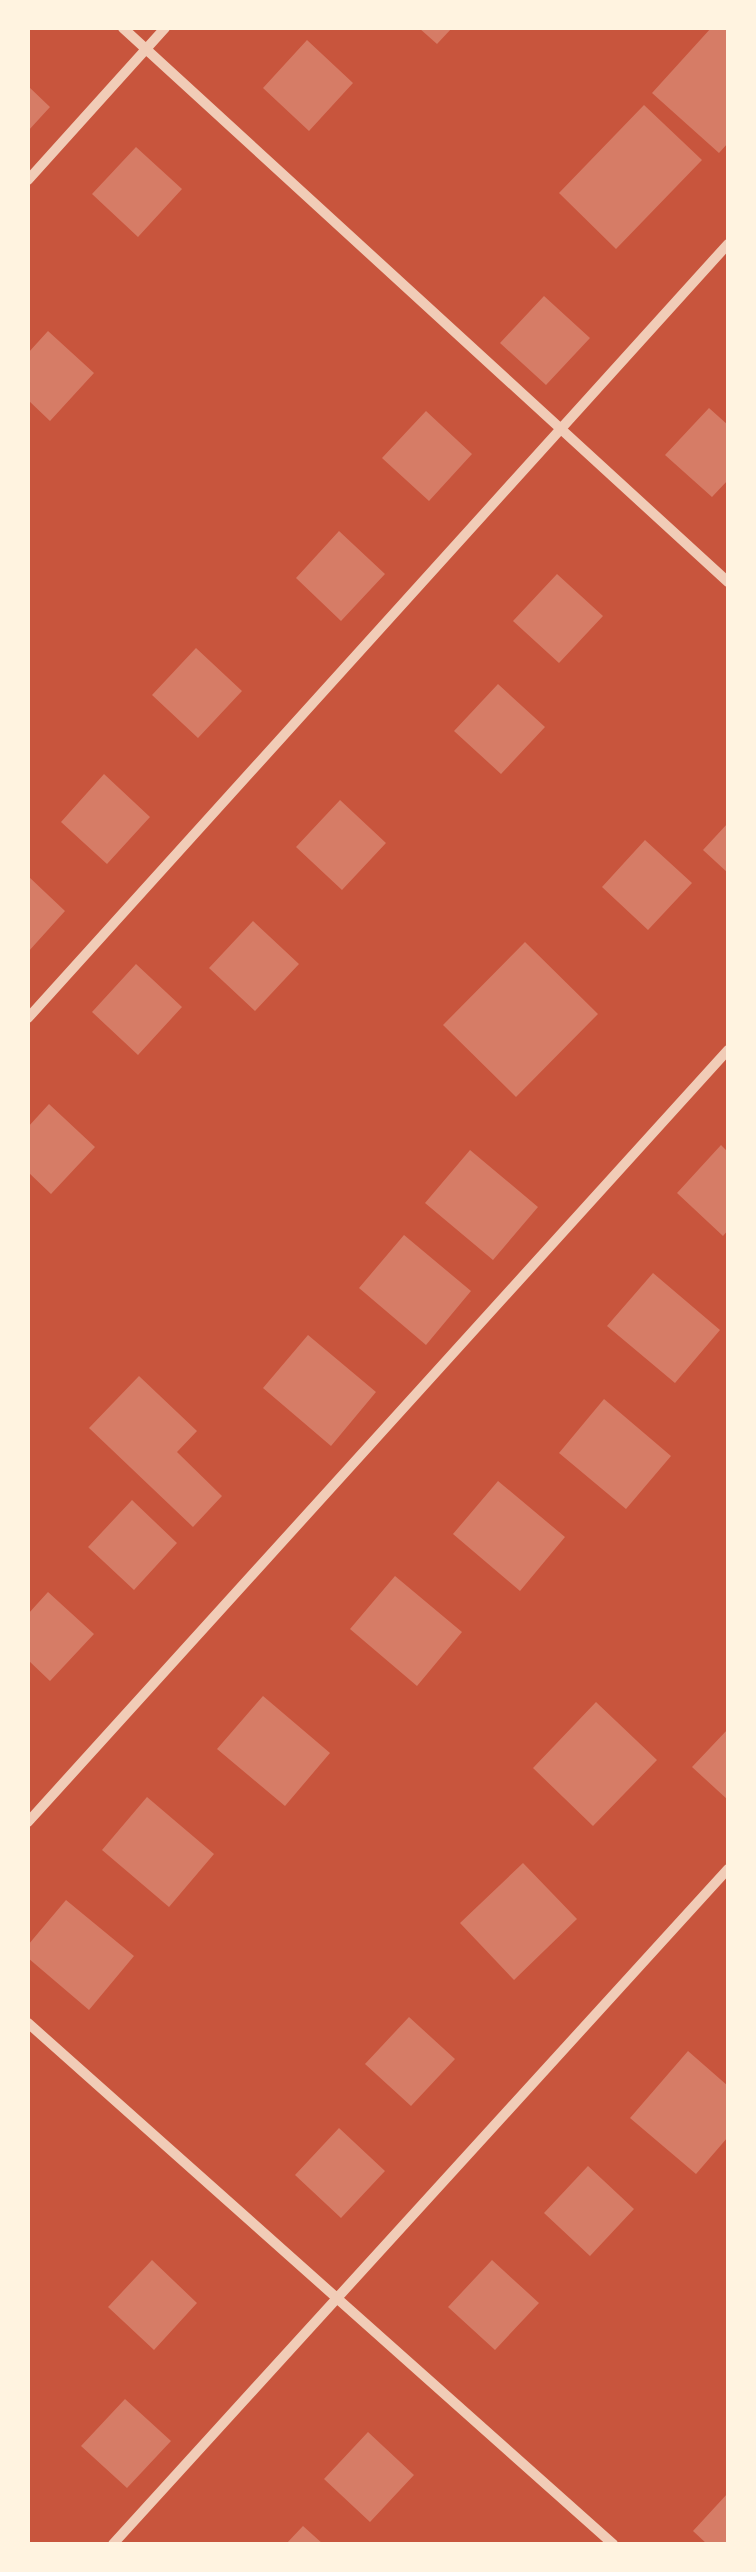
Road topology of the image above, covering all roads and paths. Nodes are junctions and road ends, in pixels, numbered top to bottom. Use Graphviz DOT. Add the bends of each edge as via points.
graph roads {
  1 [pos="123,28"];
  2 [pos="165,28"];
  3 [pos="146,49"];
  4 [pos="28,180"];
  5 [pos="728,244"];
  6 [pos="561,429"];
  7 [pos="728,582"];
  8 [pos="28,1018"];
  9 [pos="728,1050"];
  10 [pos="28,1822"];
  11 [pos="728,1870"];
  12 [pos="28,2023"];
  13 [pos="338,2300"];
  14 [pos="113,2544"];
  15 [pos="613,2544"];
  1 -- 3 [label="street"];
  2 -- 3 [label="street"];
  3 -- 4 [label="street"];
  3 -- 6 [label="street"];
  5 -- 6 [label="street"];
  6 -- 7 [label="street"];
  6 -- 8 [label="street"];
  9 -- 10 [label="street"];
  11 -- 13 [label="street"];
  12 -- 13 [label="street"];
  13 -- 14 [label="street"];
  13 -- 15 [label="street"];
}
